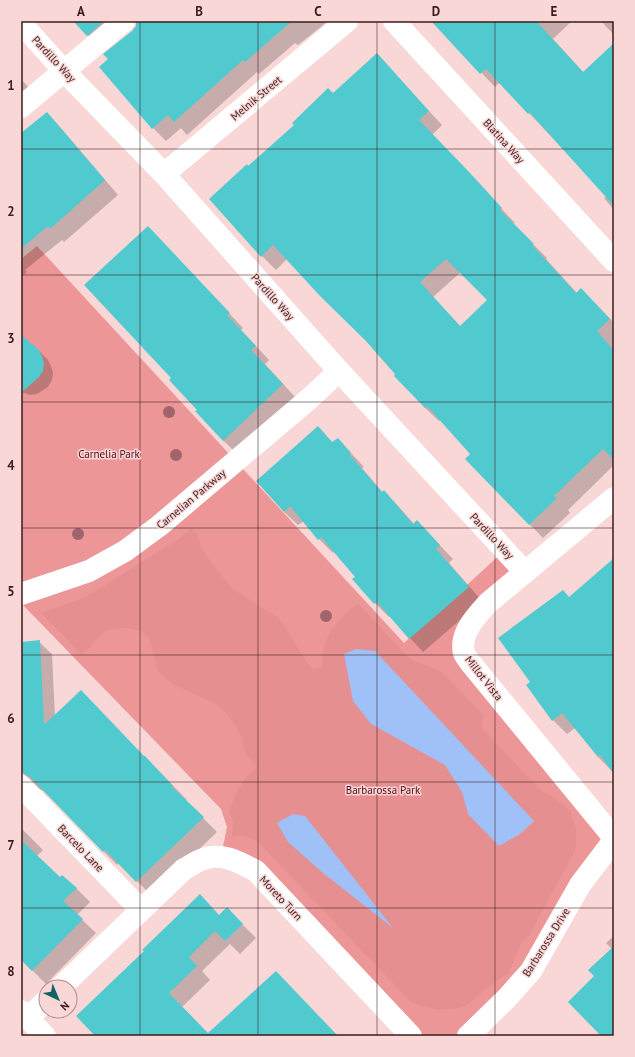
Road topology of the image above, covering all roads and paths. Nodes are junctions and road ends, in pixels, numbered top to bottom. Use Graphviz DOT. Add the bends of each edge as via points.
graph roads {
  1 [pos="124,21"];
  2 [pos="347,21"];
  3 [pos="394,21"];
  4 [pos="21,23"];
  5 [pos="64,70"];
  6 [pos="21,107"];
  7 [pos="164,174"];
  8 [pos="614,261"];
  9 [pos="339,371"];
  10 [pos="614,498"];
  11 [pos="525,572"];
  12 [pos="21,594"];
  13 [pos="21,786"];
  14 [pos="614,839"];
  15 [pos="141,910"];
  16 [pos="69,979"];
  17 [pos="38,1006"];
  18 [pos="24,1014"];
  19 [pos="45,1036"];
  20 [pos="411,1036"];
  21 [pos="468,1036"];
  1 -- 5 [label="street"];
  2 -- 7 [label="street, Melnik Street"];
  3 -- 8 [label="street, Blatina Way"];
  4 -- 5 [label="street, Pardillo Way"];
  5 -- 6 [label="street"];
  5 -- 7 [label="street, Pardillo Way"];
  7 -- 9 [label="street, Pardillo Way"];
  9 -- 11 [label="street, Pardillo Way"];
  9 -- 12 [label="street, Carnelian Parkway" via="159,526 125,551 89,571"];
  10 -- 11 [label="street, Millot Vista"];
  11 -- 14 [label="street, Millot Vista" via="476,616 463,642 464,654"];
  13 -- 15 [label="street, Barcelo Lane"];
  14 -- 21 [label="street, Barbarossa Drive" via="580,885 531,971"];
  15 -- 16 [label="street, Moreto Turn"];
  15 -- 20 [label="street, Moreto Turn" via="184,869 202,859 221,856 237,861 256,871"];
  17 -- 18 [label="street"];
  18 -- 19 [label="street"];
}
